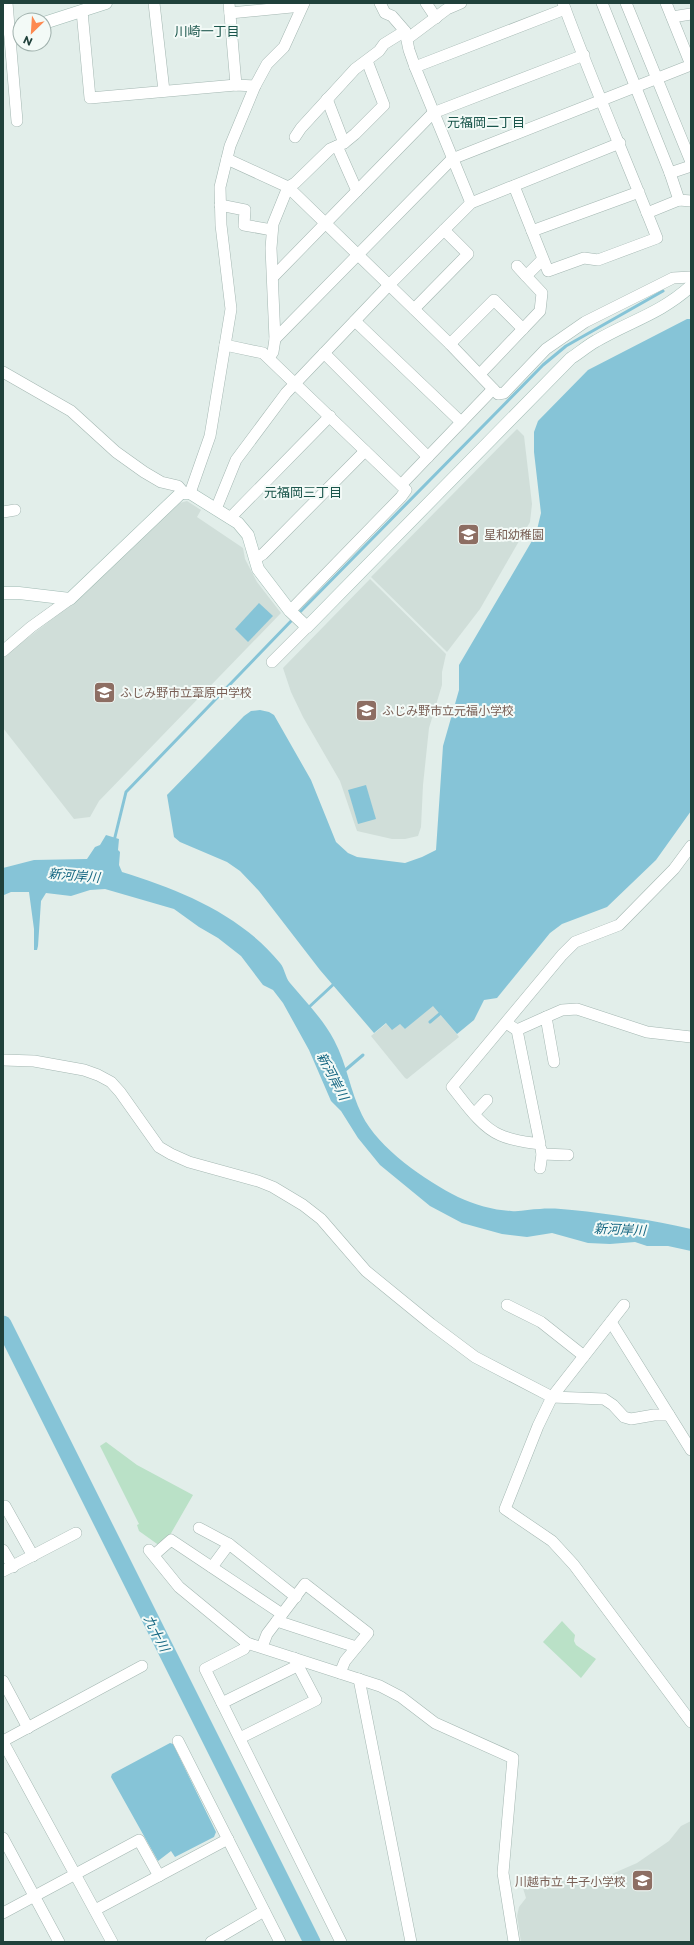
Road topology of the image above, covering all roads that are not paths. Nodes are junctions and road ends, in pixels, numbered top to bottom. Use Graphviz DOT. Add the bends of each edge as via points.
graph roads {
  1 [pos="7,3"];
  2 [pos="106,3"];
  3 [pos="154,3"];
  4 [pos="380,3"];
  5 [pos="426,3"];
  6 [pos="461,3"];
  7 [pos="602,3"];
  8 [pos="626,3"];
  9 [pos="666,3"];
  10 [pos="303,5"];
  11 [pos="564,6"];
  12 [pos="229,8"];
  13 [pos="82,10"];
  14 [pos="691,14"];
  15 [pos="672,17"];
  16 [pos="436,18"];
  17 [pos="52,20"];
  18 [pos="11,33"];
  19 [pos="406,35"];
  20 [pos="688,51"];
  21 [pos="584,55"];
  22 [pos="367,61"];
  23 [pos="415,67"];
  24 [pos="658,80"];
  25 [pos="236,85"];
  26 [pos="255,86"];
  27 [pos="636,88"];
  28 [pos="164,91"];
  29 [pos="327,99"];
  30 [pos="602,101"];
  31 [pos="433,113"];
  32 [pos="17,121"];
  33 [pos="295,137"];
  34 [pos="620,143"];
  35 [pos="340,144"];
  36 [pos="452,159"];
  37 [pos="227,160"];
  38 [pos="691,162"];
  39 [pos="691,166"];
  40 [pos="670,173"];
  41 [pos="514,186"];
  42 [pos="288,187"];
  43 [pos="357,191"];
  44 [pos="639,192"];
  45 [pos="678,200"];
  46 [pos="691,201"];
  47 [pos="472,203"];
  48 [pos="220,205"];
  49 [pos="647,213"];
  50 [pos="325,223"];
  51 [pos="272,230"];
  52 [pos="444,230"];
  53 [pos="532,231"];
  54 [pos="357,254"];
  55 [pos="542,260"];
  56 [pos="517,266"];
  57 [pos="526,276"];
  58 [pos="273,277"];
  59 [pos="691,277"];
  60 [pos="389,285"];
  61 [pos="691,286"];
  62 [pos="414,309"];
  63 [pos="355,321"];
  64 [pos="523,329"];
  65 [pos="275,339"];
  66 [pos="450,344"];
  67 [pos="225,345"];
  68 [pos="324,353"];
  69 [pos="269,358"];
  70 [pos="3,372"];
  71 [pos="480,374"];
  72 [pos="294,383"];
  73 [pos="493,389"];
  74 [pos="330,416"];
  75 [pos="461,422"];
  76 [pos="365,451"];
  77 [pos="428,457"];
  78 [pos="401,485"];
  79 [pos="187,493"];
  80 [pos="216,509"];
  81 [pos="15,510"];
  82 [pos="3,512"];
  83 [pos="230,518"];
  84 [pos="255,559"];
  85 [pos="3,593"];
  86 [pos="70,599"];
  87 [pos="290,611"];
  88 [pos="307,627"];
  89 [pos="3,651"];
  90 [pos="272,662"];
  91 [pos="691,846"];
  92 [pos="546,1017"];
  93 [pos="506,1023"];
  94 [pos="517,1030"];
  95 [pos="691,1037"];
  96 [pos="3,1060"];
  97 [pos="554,1062"];
  98 [pos="487,1100"];
  99 [pos="475,1113"];
  100 [pos="541,1149"];
  101 [pos="568,1155"];
  102 [pos="540,1168"];
  103 [pos="507,1305"];
  104 [pos="624,1305"];
  105 [pos="611,1322"];
  106 [pos="584,1356"];
  107 [pos="552,1397"];
  108 [pos="670,1415"];
  109 [pos="691,1450"];
  110 [pos="3,1507"];
  111 [pos="199,1528"];
  112 [pos="76,1533"];
  113 [pos="228,1544"];
  114 [pos="3,1550"];
  115 [pos="33,1556"];
  116 [pos="212,1567"];
  117 [pos="8,1569"];
  118 [pos="296,1597"];
  119 [pos="280,1618"];
  120 [pos="247,1643"];
  121 [pos="262,1647"];
  122 [pos="356,1647"];
  123 [pos="296,1662"];
  124 [pos="142,1666"];
  125 [pos="340,1672"];
  126 [pos="359,1679"];
  127 [pos="3,1681"];
  128 [pos="222,1703"];
  129 [pos="691,1722"];
  130 [pos="28,1728"];
  131 [pos="240,1738"];
  132 [pos="3,1741"];
  133 [pos="178,1741"];
  134 [pos="3,1838"];
  135 [pos="228,1839"];
  136 [pos="76,1874"];
  137 [pos="159,1876"];
  138 [pos="34,1896"];
  139 [pos="95,1910"];
  140 [pos="264,1911"];
  141 [pos="3,1913"];
  142 [pos="59,1942"];
  143 [pos="112,1942"];
  144 [pos="211,1942"];
  145 [pos="280,1942"];
  146 [pos="341,1942"];
  147 [pos="411,1942"];
  148 [pos="514,1942"];
  1 -- 18 [label="street"];
  2 -- 13 [label="street"];
  3 -- 28 [label="street"];
  4 -- 19 [label="street" via="385,13 392,16"];
  5 -- 16 [label="street"];
  6 -- 16 [label="street" via="447,9"];
  7 -- 27 [label="street"];
  8 -- 24 [label="street"];
  9 -- 15 [label="street"];
  10 -- 12 [label="street"];
  10 -- 26 [label="street" via="284,47 267,64"];
  11 -- 21 [label="street"];
  11 -- 23 [label="street"];
  12 -- 25 [label="street"];
  13 -- 17 [label="street"];
  13 -- 28 [label="street" via="90,98"];
  14 -- 15 [label="street"];
  15 -- 20 [label="street"];
  16 -- 19 [label="street"];
  18 -- 32 [label="street"];
  19 -- 22 [label="street" via="384,44"];
  19 -- 23 [label="street"];
  20 -- 24 [label="street" via="691,65"];
  21 -- 30 [label="street"];
  21 -- 31 [label="street"];
  22 -- 29 [label="street" via="355,69"];
  22 -- 35 [label="street" via="384,105 355,134"];
  23 -- 31 [label="street"];
  24 -- 27 [label="street"];
  24 -- 38 [label="street"];
  25 -- 26 [label="street"];
  25 -- 28 [label="street"];
  26 -- 37 [label="street"];
  27 -- 30 [label="street"];
  27 -- 40 [label="street"];
  29 -- 33 [label="street"];
  29 -- 35 [label="street"];
  30 -- 34 [label="street"];
  30 -- 36 [label="street"];
  31 -- 36 [label="street"];
  31 -- 43 [label="street"];
  34 -- 41 [label="street"];
  34 -- 44 [label="street"];
  35 -- 42 [label="street" via="330,149"];
  35 -- 43 [label="street"];
  36 -- 47 [label="street"];
  36 -- 54 [label="street"];
  37 -- 42 [label="street"];
  37 -- 48 [label="street" via="220,188"];
  39 -- 40 [label="street"];
  40 -- 45 [label="street"];
  41 -- 47 [label="street"];
  41 -- 53 [label="street"];
  42 -- 50 [label="street"];
  42 -- 51 [label="street"];
  43 -- 50 [label="street"];
  44 -- 49 [label="street"];
  44 -- 53 [label="street"];
  45 -- 46 [label="street"];
  45 -- 49 [label="street"];
  47 -- 52 [label="street"];
  48 -- 51 [label="street" via="245,210 244,225"];
  48 -- 67 [label="street" via="231,309"];
  49 -- 55 [label="street" via="657,238 598,260 584,258 548,271"];
  50 -- 54 [label="street"];
  50 -- 58 [label="street"];
  51 -- 58 [label="street"];
  52 -- 60 [label="street"];
  52 -- 62 [label="street" via="468,254"];
  53 -- 55 [label="street"];
  54 -- 60 [label="street"];
  54 -- 65 [label="street"];
  55 -- 57 [label="street"];
  56 -- 57 [label="street"];
  57 -- 64 [label="street" via="542,293 540,311"];
  58 -- 65 [label="street"];
  59 -- 73 [label="street" via="673,278 585,322 546,349 504,393 498,394"];
  60 -- 62 [label="street"];
  60 -- 63 [label="street"];
  61 -- 88 [label="street" via="657,311 597,341 571,358"];
  62 -- 66 [label="street"];
  63 -- 68 [label="street"];
  63 -- 75 [label="street"];
  64 -- 66 [label="street" via="494,300"];
  64 -- 71 [label="street"];
  65 -- 69 [label="street" via="273,352"];
  66 -- 71 [label="street"];
  67 -- 69 [label="street" via="263,353"];
  67 -- 79 [label="street" via="210,436"];
  68 -- 72 [label="street"];
  68 -- 77 [label="street"];
  69 -- 72 [label="street"];
  70 -- 79 [label="street" via="71,411 116,452 161,482 178,486"];
  71 -- 73 [label="street"];
  72 -- 74 [label="street"];
  72 -- 80 [label="street" via="236,460"];
  73 -- 75 [label="street"];
  74 -- 76 [label="street"];
  74 -- 83 [label="street"];
  75 -- 77 [label="street"];
  76 -- 78 [label="street"];
  76 -- 84 [label="street" via="263,554"];
  77 -- 78 [label="street"];
  78 -- 87 [label="street" via="406,490 401,497"];
  79 -- 80 [label="street"];
  79 -- 86 [label="street" via="180,493"];
  80 -- 83 [label="street"];
  81 -- 82 [label="street"];
  83 -- 84 [label="street" via="248,535"];
  84 -- 87 [label="street" via="258,569"];
  85 -- 86 [label="street"];
  86 -- 89 [label="street"];
  87 -- 88 [label="street"];
  88 -- 90 [label="street"];
  91 -- 93 [label="street" via="674,869 619,925 575,942"];
  92 -- 94 [label="street"];
  92 -- 95 [label="street" via="562,1010 577,1009 647,1032"];
  92 -- 97 [label="street"];
  93 -- 94 [label="street"];
  93 -- 99 [label="street" via="452,1087"];
  94 -- 100 [label="street"];
  96 -- 107 [label="street" via="34,1061 84,1070 110,1082 159,1147 189,1162 273,1187 303,1205 321,1219 366,1272 431,1324 475,1357"];
  98 -- 99 [label="street"];
  99 -- 100 [label="street" via="499,1135"];
  100 -- 101 [label="street"];
  100 -- 102 [label="street"];
  103 -- 106 [label="street" via="541,1322"];
  104 -- 105 [label="street"];
  105 -- 106 [label="street"];
  105 -- 108 [label="street"];
  106 -- 107 [label="street"];
  107 -- 108 [label="street" via="604,1399 624,1417 631,1419"];
  107 -- 129 [label="street" via="505,1509 552,1541 574,1565"];
  108 -- 109 [label="street"];
  110 -- 115 [label="street" via="5,1506"];
  111 -- 113 [label="street"];
  112 -- 115 [label="street"];
  113 -- 116 [label="street"];
  113 -- 118 [label="street"];
  114 -- 117 [label="street"];
  115 -- 117 [label="street"];
  116 -- 119 [label="street"];
  116 -- 120 [label="street" via="171,1540 152,1552 179,1587"];
  118 -- 119 [label="street"];
  118 -- 122 [label="street" via="305,1584 368,1633"];
  119 -- 121 [label="street" via="267,1634"];
  119 -- 122 [label="street"];
  120 -- 121 [label="street"];
  120 -- 128 [label="street" via="244,1649 205,1669"];
  121 -- 123 [label="street"];
  122 -- 125 [label="street" via="344,1661"];
  123 -- 125 [label="street"];
  123 -- 128 [label="street"];
  123 -- 131 [label="street" via="316,1700"];
  124 -- 130 [label="street"];
  125 -- 126 [label="street"];
  126 -- 147 [label="street"];
  126 -- 148 [label="street" via="401,1697 435,1723 512,1758 502,1873"];
  127 -- 130 [label="street"];
  128 -- 131 [label="street"];
  130 -- 132 [label="street"];
  131 -- 146 [label="street"];
  132 -- 136 [label="street"];
  133 -- 135 [label="street"];
  134 -- 138 [label="street"];
  135 -- 137 [label="street"];
  135 -- 140 [label="street"];
  136 -- 137 [label="street" via="139,1840"];
  136 -- 138 [label="street"];
  136 -- 139 [label="street"];
  137 -- 139 [label="street"];
  138 -- 141 [label="street"];
  138 -- 142 [label="street"];
  139 -- 143 [label="street"];
  140 -- 144 [label="street"];
  140 -- 145 [label="street"];
}
